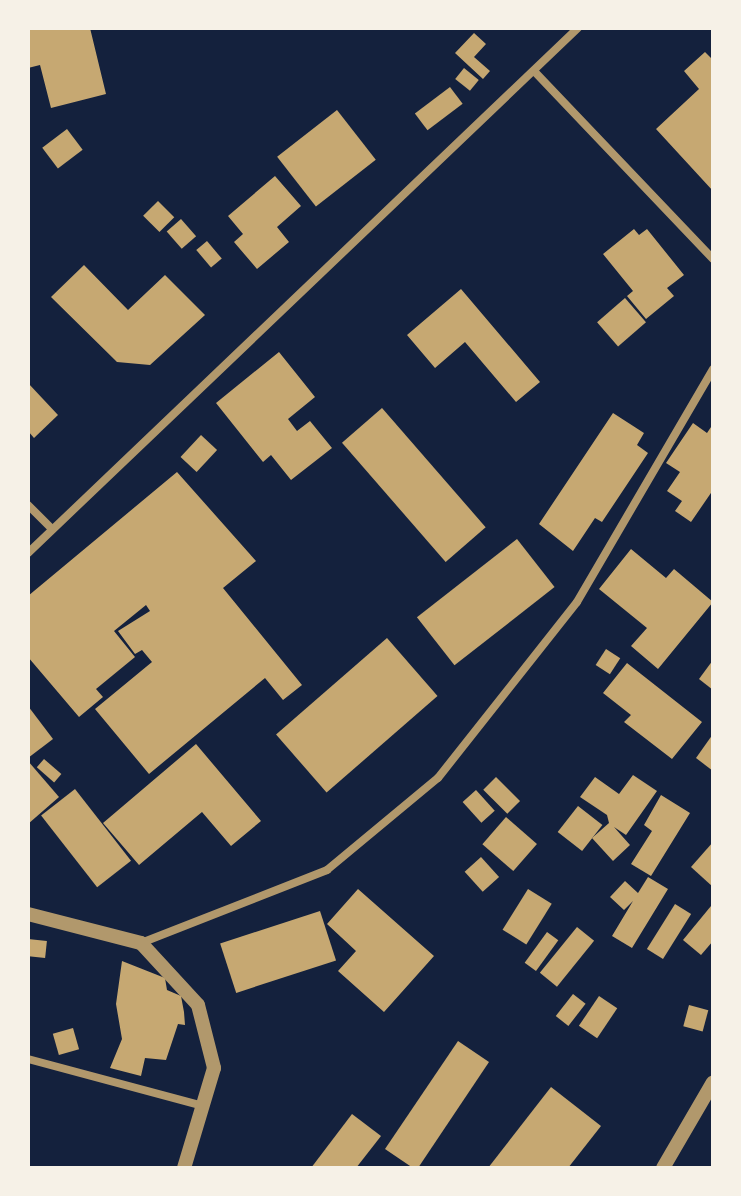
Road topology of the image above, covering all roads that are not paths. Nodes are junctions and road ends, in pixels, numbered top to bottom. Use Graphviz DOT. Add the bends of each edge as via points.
graph roads {
  1 [pos="578,28"];
  2 [pos="534,71"];
  3 [pos="713,259"];
  4 [pos="713,369"];
  5 [pos="28,505"];
  6 [pos="52,529"];
  7 [pos="28,553"];
  8 [pos="28,914"];
  9 [pos="141,943"];
  10 [pos="28,1059"];
  11 [pos="713,1082"];
  12 [pos="203,1106"];
  13 [pos="668,1165"];
  14 [pos="184,1168"];
  1 -- 2 [label="street"];
  2 -- 3 [label="street"];
  2 -- 6 [label="street"];
  4 -- 9 [label="street" via="577,602 438,778 327,870"];
  5 -- 6 [label="street"];
  6 -- 7 [label="street"];
  8 -- 9 [label="street"];
  9 -- 12 [label="street" via="198,1005 214,1068"];
  10 -- 12 [label="street"];
  11 -- 13 [label="street"];
  12 -- 14 [label="street"];
}
